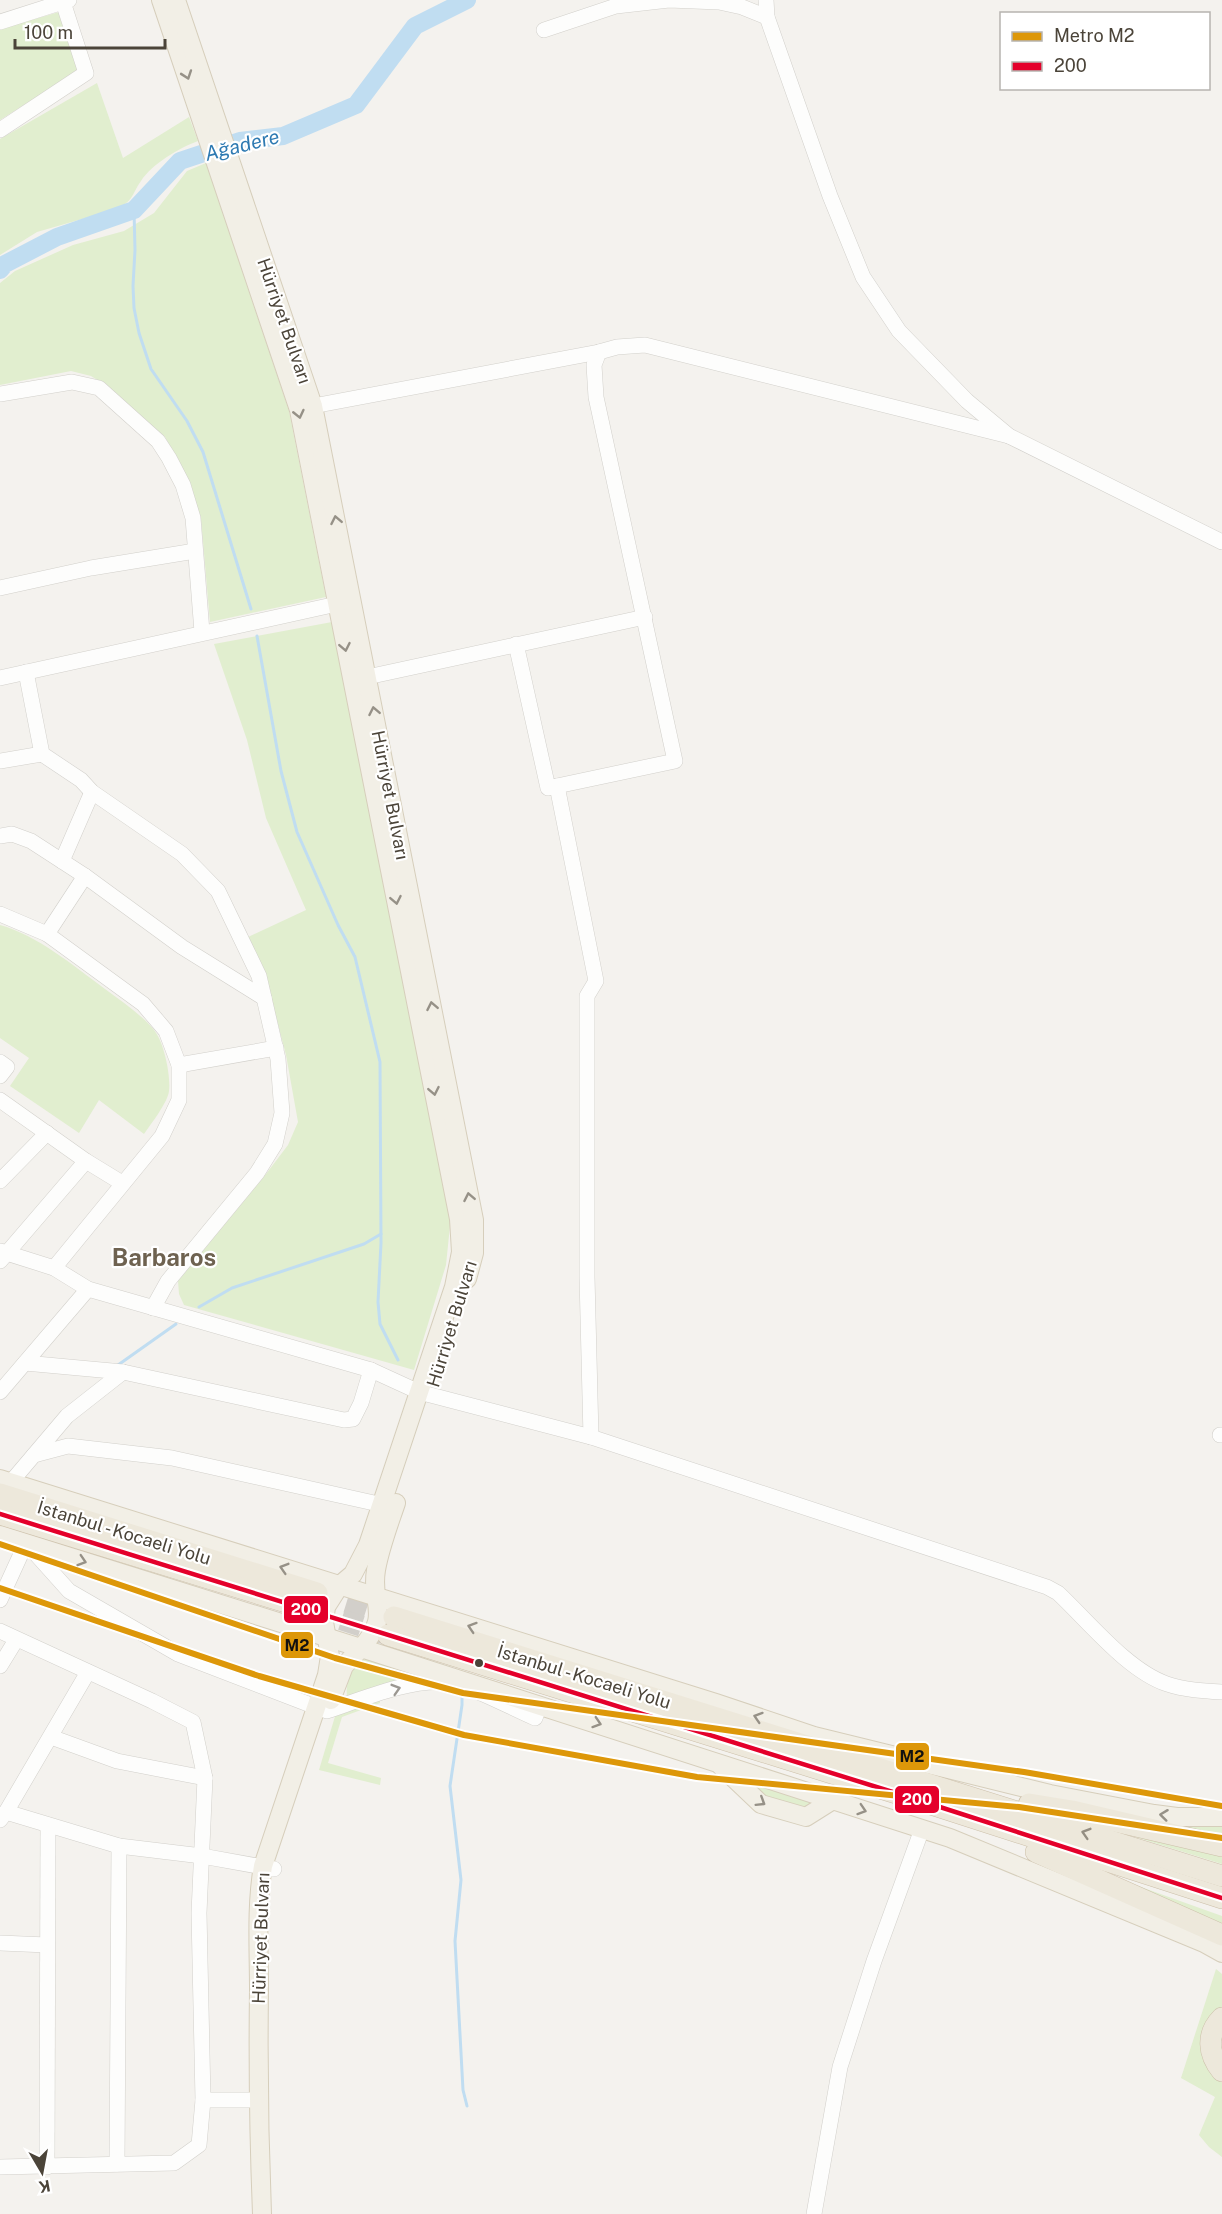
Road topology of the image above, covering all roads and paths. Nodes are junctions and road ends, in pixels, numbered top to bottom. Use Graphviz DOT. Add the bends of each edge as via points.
graph roads {
  1 [pos="161,0"];
  2 [pos="176,0"];
  3 [pos="660,0"];
  4 [pos="766,0"];
  5 [pos="66,1"];
  6 [pos="767,17"];
  7 [pos="0,22"];
  8 [pos="544,30"];
  9 [pos="0,130"];
  10 [pos="214,134"];
  11 [pos="221,157"];
  12 [pos="599,352"];
  13 [pos="0,394"];
  14 [pos="313,406"];
  15 [pos="1009,436"];
  16 [pos="1222,542"];
  17 [pos="195,551"];
  18 [pos="0,588"];
  19 [pos="337,604"];
  20 [pos="645,617"];
  21 [pos="202,632"];
  22 [pos="516,644"];
  23 [pos="26,672"];
  24 [pos="0,678"];
  25 [pos="359,679"];
  26 [pos="42,754"];
  27 [pos="0,761"];
  28 [pos="558,786"];
  29 [pos="92,792"];
  30 [pos="0,836"];
  31 [pos="62,861"];
  32 [pos="85,876"];
  33 [pos="0,914"];
  34 [pos="47,934"];
  35 [pos="264,998"];
  36 [pos="276,1048"];
  37 [pos="0,1062"];
  38 [pos="179,1065"];
  39 [pos="0,1076"];
  40 [pos="0,1100"];
  41 [pos="46,1133"];
  42 [pos="86,1161"];
  43 [pos="0,1181"];
  44 [pos="122,1183"];
  45 [pos="2,1255"];
  46 [pos="54,1268"];
  47 [pos="88,1289"];
  48 [pos="153,1308"];
  49 [pos="25,1363"];
  50 [pos="371,1370"];
  51 [pos="123,1372"];
  52 [pos="0,1392"];
  53 [pos="424,1393"];
  54 [pos="591,1437"];
  55 [pos="34,1455"];
  56 [pos="4,1485"];
  57 [pos="383,1504"];
  58 [pos="0,1514"];
  59 [pos="0,1535"];
  60 [pos="26,1543"];
  61 [pos="340,1586"];
  62 [pos="378,1597"];
  63 [pos="0,1600"];
  64 [pos="0,1631"];
  65 [pos="328,1637"];
  66 [pos="16,1640"];
  67 [pos="361,1648"];
  68 [pos="0,1666"];
  69 [pos="88,1672"];
  70 [pos="1222,1692"];
  71 [pos="321,1709"];
  72 [pos="537,1712"];
  73 [pos="814,1736"];
  74 [pos="51,1737"];
  75 [pos="718,1763"];
  76 [pos="907,1777"];
  77 [pos="205,1778"];
  78 [pos="944,1788"];
  79 [pos="1050,1794"];
  80 [pos="912,1798"];
  81 [pos="833,1800"];
  82 [pos="3,1816"];
  83 [pos="1222,1817"];
  84 [pos="48,1825"];
  85 [pos="925,1830"];
  86 [pos="119,1846"];
  87 [pos="1222,1846"];
  88 [pos="202,1856"];
  89 [pos="269,1867"];
  90 [pos="1222,1876"];
  91 [pos="1222,1898"];
  92 [pos="1222,1935"];
  93 [pos="0,1943"];
  94 [pos="47,1945"];
  95 [pos="1222,1945"];
  96 [pos="1222,1953"];
  97 [pos="1222,2018"];
  98 [pos="1222,2071"];
  99 [pos="202,2100"];
  100 [pos="258,2100"];
  101 [pos="117,2164"];
  102 [pos="0,2167"];
  103 [pos="46,2167"];
  104 [pos="262,2214"];
  105 [pos="274,2214"];
  106 [pos="814,2214"];
  107 [pos="821,2214"];
  1 -- 10 [label="main road, Hürriyet Bulvarı, one-way"];
  2 -- 10 [label="main road, Hürriyet Bulvarı"];
  3 -- 6 [label="street" via="719,2"];
  3 -- 8 [label="street" via="616,6"];
  4 -- 6 [label="street"];
  5 -- 7 [label="street"];
  5 -- 9 [label="street" via="86,73"];
  6 -- 15 [label="street" via="863,277 899,332 967,401"];
  10 -- 11 [label="main road, Hürriyet Bulvarı"];
  11 -- 14 [label="main road, Hürriyet Bulvarı"];
  11 -- 19 [label="main road, Hürriyet Bulvarı, one-way" via="299,410"];
  12 -- 14 [label="street"];
  12 -- 15 [label="street" via="645,345"];
  12 -- 20 [label="street" via="594,365 596,397"];
  13 -- 17 [label="street" via="72,382 99,388 158,441 170,458 194,518"];
  25 -- 14 [label="main road, Hürriyet Bulvarı, one-way"];
  15 -- 16 [label="street"];
  17 -- 18 [label="street"];
  17 -- 21 [label="street"];
  19 -- 21 [label="street"];
  19 -- 25 [label="main road, Hürriyet Bulvarı, one-way"];
  20 -- 22 [label="street"];
  20 -- 28 [label="street" via="675,762"];
  21 -- 23 [label="street"];
  22 -- 25 [label="street"];
  22 -- 28 [label="street" via="548,788"];
  23 -- 24 [label="street"];
  23 -- 26 [label="street"];
  25 -- 53 [label="main road, Hürriyet Bulvarı" via="459,1219 461,1252 454,1287"];
  26 -- 27 [label="street"];
  26 -- 29 [label="street"];
  28 -- 54 [label="street" via="596,981 587,996"];
  29 -- 31 [label="street"];
  29 -- 35 [label="street" via="182,854 218,891 259,976"];
  30 -- 31 [label="street" via="12,834"];
  31 -- 32 [label="street"];
  32 -- 34 [label="street"];
  32 -- 35 [label="street" via="182,947"];
  33 -- 34 [label="street"];
  34 -- 38 [label="street" via="143,1004 166,1031"];
  35 -- 36 [label="street"];
  36 -- 38 [label="street"];
  36 -- 48 [label="street" via="282,1113 275,1144 257,1173 168,1281"];
  37 -- 39 [label="street" via="7,1067"];
  38 -- 44 [label="street" via="179,1100 162,1136"];
  40 -- 41 [label="street"];
  41 -- 42 [label="street"];
  41 -- 43 [label="street"];
  42 -- 44 [label="street"];
  42 -- 45 [label="street"];
  44 -- 46 [label="street"];
  45 -- 46 [label="street"];
  46 -- 47 [label="street"];
  47 -- 48 [label="street"];
  47 -- 49 [label="street"];
  48 -- 50 [label="street"];
  49 -- 51 [label="street"];
  49 -- 52 [label="street"];
  50 -- 51 [label="street" via="357,1412 353,1419 344,1420"];
  50 -- 53 [label="street"];
  51 -- 55 [label="street" via="67,1416"];
  53 -- 54 [label="street"];
  53 -- 57 [label="main road, Hürriyet Bulvarı"];
  53 -- 62 [label="main road, Hürriyet Bulvarı" via="380,1552 375,1582"];
  54 -- 70 [label="street" via="1047,1587 1136,1668 1167,1684"];
  55 -- 56 [label="street"];
  55 -- 57 [label="street" via="68,1446 172,1458"];
  56 -- 58 [label="highway, İstanbul - Kocaeli Yolu" via="314,1601"];
  61 -- 56 [label="main road, one-way"];
  57 -- 61 [label="main road, Hürriyet Bulvarı" via="362,1557"];
  59 -- 60 [label="main road"];
  60 -- 63 [label="street"];
  60 -- 65 [label="main road, one-way"];
  60 -- 71 [label="street" via="69,1591 178,1654"];
  61 -- 62 [label="main road"];
  61 -- 65 [label="main road, Hürriyet Bulvarı" via="326,1607"];
  62 -- 67 [label="main road, Hürriyet Bulvarı" via="377,1626"];
  73 -- 62 [label="main road, one-way"];
  64 -- 66 [label="street"];
  65 -- 67 [label="main road"];
  65 -- 71 [label="main road, Hürriyet Bulvarı" via="329,1664"];
  66 -- 68 [label="street"];
  66 -- 69 [label="street"];
  67 -- 71 [label="main road, Hürriyet Bulvarı" via="344,1666"];
  67 -- 72 [label="main road"];
  69 -- 74 [label="street"];
  69 -- 77 [label="street" via="193,1722"];
  71 -- 72 [label="street, one-way" via="425,1682 443,1682"];
  71 -- 89 [label="main road, Hürriyet Bulvarı"];
  72 -- 75 [label="main road, one-way"];
  73 -- 76 [label="main road"];
  73 -- 79 [label="main road"];
  74 -- 77 [label="street" via="117,1761"];
  74 -- 82 [label="street"];
  75 -- 81 [label="main road"];
  75 -- 81 [label="main road, one-way" via="756,1801 768,1807 806,1817"];
  76 -- 78 [label="highway, İstanbul - Kocaeli Yolu"];
  76 -- 80 [label="highway, İstanbul - Kocaeli Yolu" via="391,1626"];
  77 -- 88 [label="street"];
  78 -- 79 [label="main road"];
  78 -- 87 [label="highway" via="1072,1811"];
  90 -- 78 [label="highway, İstanbul - Kocaeli Yolu, one-way"];
  83 -- 79 [label="main road, one-way" via="1176,1817"];
  80 -- 91 [label="highway"];
  80 -- 92 [label="highway"];
  81 -- 85 [label="main road, one-way"];
  82 -- 84 [label="street"];
  84 -- 86 [label="street"];
  84 -- 94 [label="street"];
  85 -- 95 [label="main road" via="932,1823 943,1825"];
  85 -- 96 [label="main road"];
  85 -- 106 [label="street" via="874,1961 840,2067"];
  85 -- 107 [label="street" via="848,2070"];
  86 -- 88 [label="street"];
  86 -- 101 [label="street"];
  88 -- 89 [label="street"];
  88 -- 99 [label="street"];
  89 -- 100 [label="main road, Hürriyet Bulvarı" via="259,1908"];
  89 -- 105 [label="main road, Hürriyet Bulvarı"];
  93 -- 94 [label="street"];
  94 -- 103 [label="street"];
  97 -- 98 [label="highway" via="1213,2029 1210,2048"];
  99 -- 100 [label="street"];
  99 -- 101 [label="street" via="199,2145 174,2163"];
  100 -- 104 [label="main road, Hürriyet Bulvarı"];
  101 -- 103 [label="street"];
  102 -- 103 [label="street"];
}
